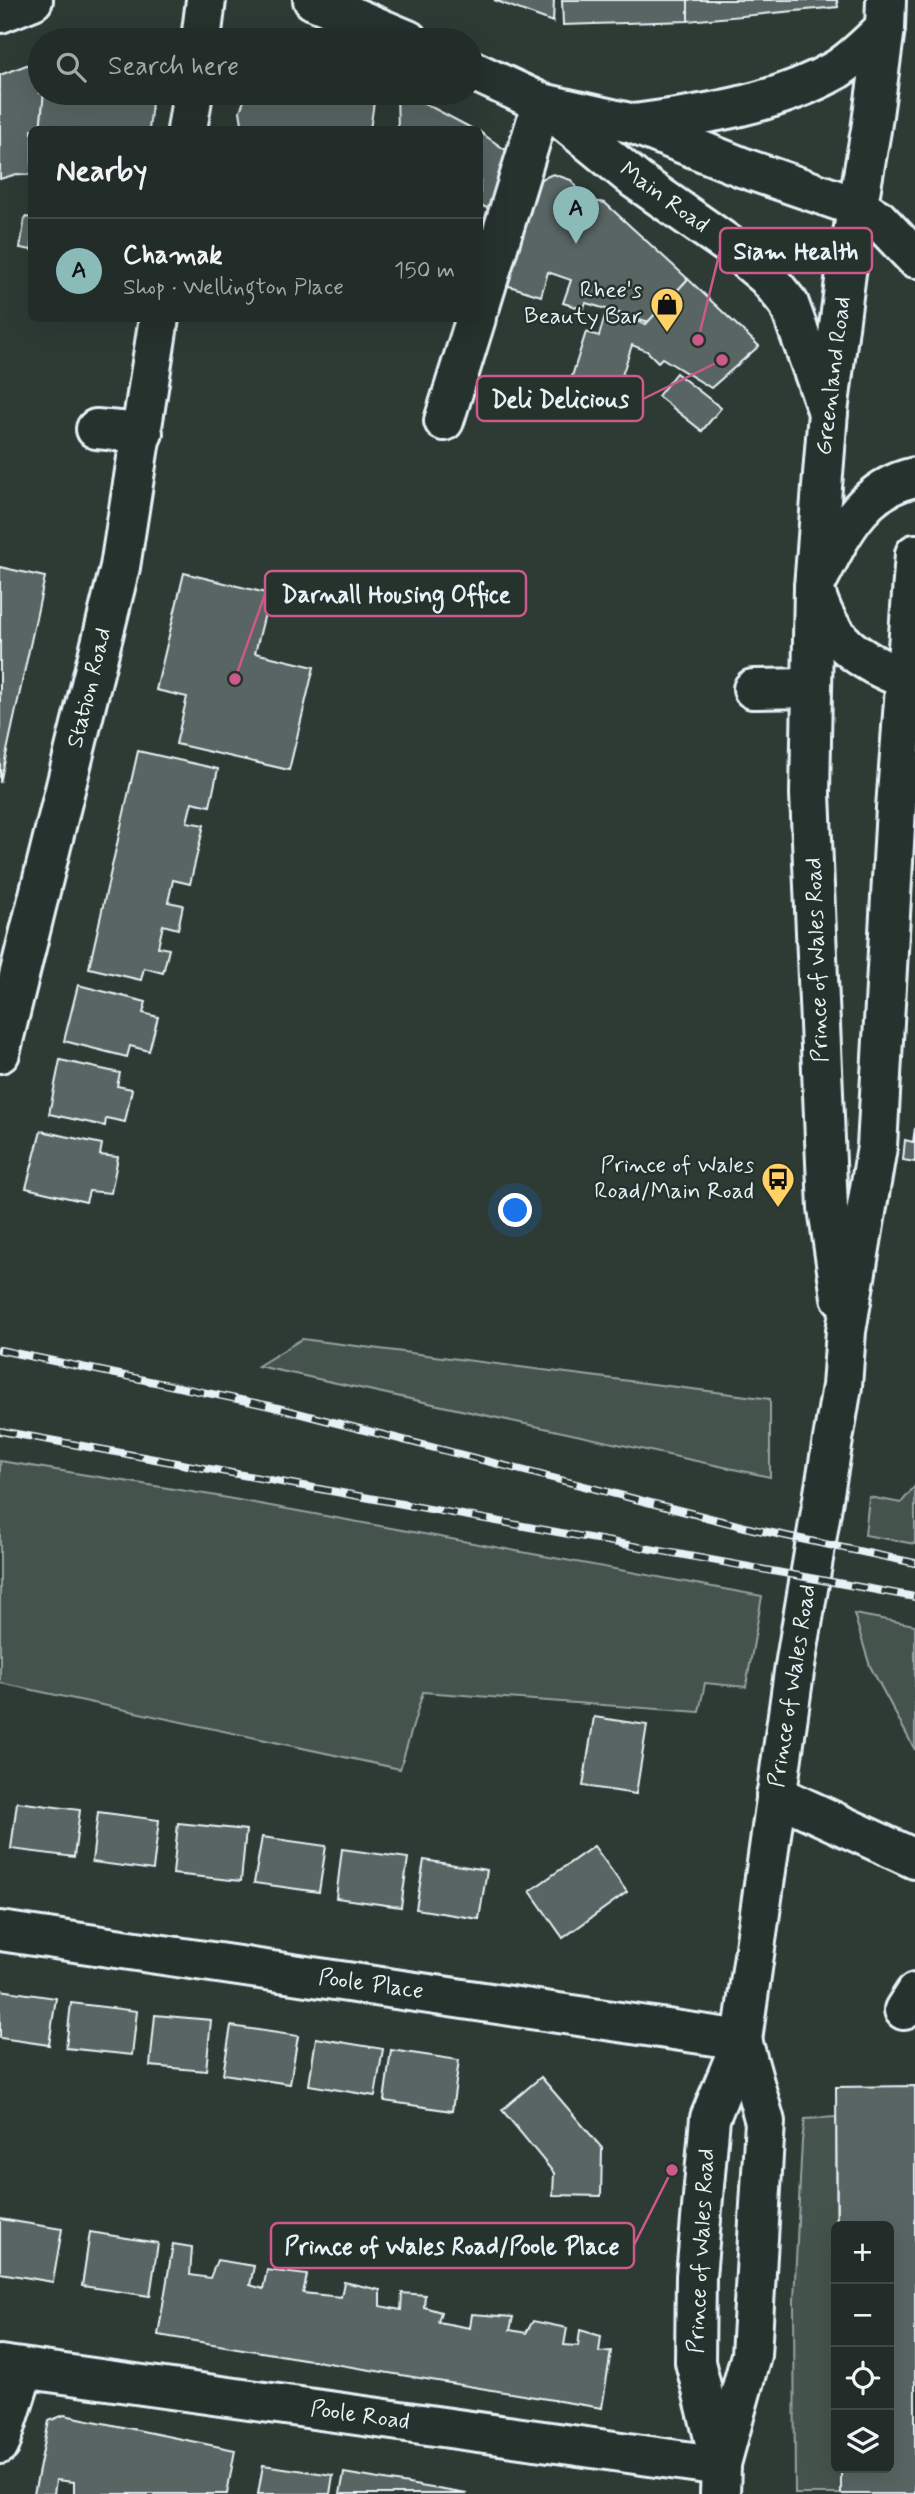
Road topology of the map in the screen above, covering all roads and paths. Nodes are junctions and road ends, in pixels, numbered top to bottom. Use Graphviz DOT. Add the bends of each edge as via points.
graph roads {
  1 [pos="33,0"];
  2 [pos="206,0"];
  3 [pos="313,0"];
  4 [pos="0,13"];
  5 [pos="886,14"];
  6 [pos="202,28"];
  7 [pos="380,28"];
  8 [pos="483,76"];
  9 [pos="542,103"];
  10 [pos="191,105"];
  11 [pos="634,124"];
  12 [pos="188,126"];
  13 [pos="858,207"];
  14 [pos="915,258"];
  15 [pos="483,296"];
  16 [pos="158,322"];
  17 [pos="474,322"];
  18 [pos="828,412"];
  19 [pos="444,421"];
  20 [pos="96,429"];
  21 [pos="143,433"];
  22 [pos="915,477"];
  23 [pos="915,554"];
  24 [pos="814,587"];
  25 [pos="911,681"];
  26 [pos="811,688"];
  27 [pos="752,689"];
  28 [pos="905,801"];
  29 [pos="0,1054"];
  30 [pos="846,1331"];
  31 [pos="776,1795"];
  32 [pos="915,1859"];
  33 [pos="0,1931"];
  34 [pos="742,2040"];
  35 [pos="12,2367"];
  36 [pos="0,2444"];
  37 [pos="720,2480"];
  1 -- 4 [label="main road"];
  2 -- 6 [label="main road"];
  3 -- 7 [label="main road"];
  5 -- 11 [label="main road" via="838,69 802,87 698,116"];
  5 -- 13 [label="main road, Greenland Road"];
  8 -- 9 [label="main road, Main Road"];
  9 -- 11 [label="main road, Main Road"];
  9 -- 15 [label="main road"];
  9 -- 18 [label="main road, Main Road" via="767,277 789,304"];
  10 -- 12 [label="main road"];
  11 -- 13 [label="main road, Main Road"];
  13 -- 14 [label="main road, Main Road" via="878,219"];
  13 -- 18 [label="main road, Greenland Road"];
  16 -- 21 [label="main road, Station Road"];
  17 -- 19 [label="main road"];
  18 -- 24 [label="main road, Greenland Road"];
  20 -- 21 [label="main road"];
  21 -- 29 [label="main road, Station Road" via="120,567"];
  22 -- 24 [label="main road" via="897,481 855,512"];
  23 -- 25 [label="main road"];
  24 -- 25 [label="main road" via="821,614 837,638 866,662"];
  24 -- 26 [label="main road, Prince of Wales Road"];
  25 -- 28 [label="main road, Prince of Wales Road"];
  26 -- 27 [label="main road"];
  26 -- 30 [label="main road, Prince of Wales Road" via="810,783 828,1209"];
  28 -- 30 [label="main road, Prince of Wales Road" via="877,1147"];
  30 -- 31 [label="main road, Prince of Wales Road" via="842,1386"];
  31 -- 32 [label="main road"];
  31 -- 34 [label="main road, Prince of Wales Road"];
  33 -- 34 [label="main road, Poole Place"];
  34 -- 37 [label="main road, Prince of Wales Road" via="765,2122 751,2355"];
  34 -- 37 [label="main road, Prince of Wales Road" via="710,2118 696,2276 695,2362"];
  35 -- 36 [label="main road"];
  35 -- 37 [label="main road, Poole Road"];
}
